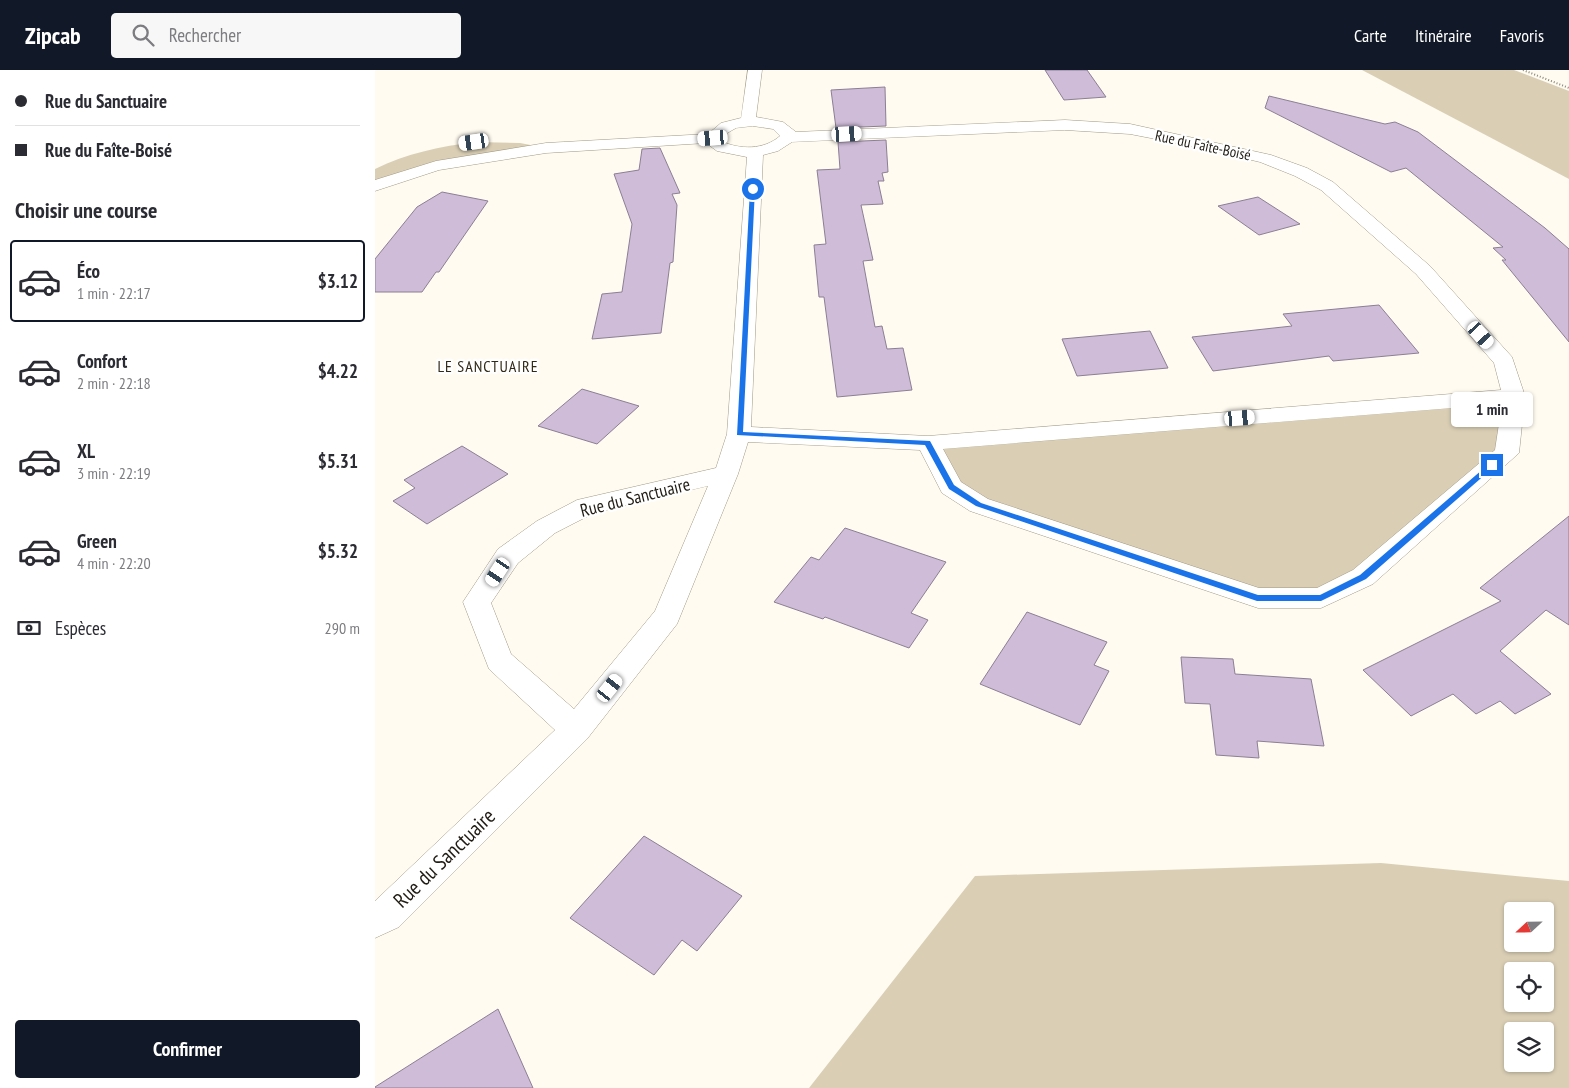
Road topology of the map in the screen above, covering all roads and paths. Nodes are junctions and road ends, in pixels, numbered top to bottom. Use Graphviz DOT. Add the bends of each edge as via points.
graph roads {
  1 [pos="755,70"];
  2 [pos="1523,70"];
  3 [pos="1569,88"];
  4 [pos="748,122"];
  5 [pos="788,137"];
  6 [pos="713,138"];
  7 [pos="483,142"];
  8 [pos="546,148"];
  9 [pos="755,151"];
  10 [pos="375,186"];
  11 [pos="1514,396"];
  12 [pos="739,434"];
  13 [pos="927,443"];
  14 [pos="726,474"];
  15 [pos="576,730"];
  16 [pos="375,920"];
  1 -- 4 [label="street"];
  2 -- 3 [label="path"];
  4 -- 5 [label="street" via="778,125 788,132"];
  4 -- 6 [label="street" via="720,129"];
  5 -- 9 [label="street" via="777,146"];
  5 -- 11 [label="street, Rue du Faîte-Boisé" via="1065,125 1130,129 1265,158 1327,186 1423,270 1504,362"];
  6 -- 8 [label="street"];
  6 -- 9 [label="street" via="714,143 730,151"];
  7 -- 8 [label="street" via="520,143"];
  8 -- 10 [label="street" via="436,166"];
  9 -- 12 [label="street, Rue du Sanctuaire"];
  11 -- 13 [label="street"];
  11 -- 13 [label="street, Rue du Faîte-Boisé" via="1507,453 1363,577 1321,598 1257,598 979,505 951,487"];
  12 -- 13 [label="street"];
  12 -- 14 [label="street, Rue du Sanctuaire"];
  14 -- 15 [label="street, Rue du Sanctuaire" via="667,616"];
  14 -- 15 [label="street, Rue du Sanctuaire" via="586,506 546,527 508,556 477,602 499,662"];
  15 -- 16 [label="street, Rue du Sanctuaire" via="386,915"];
}
